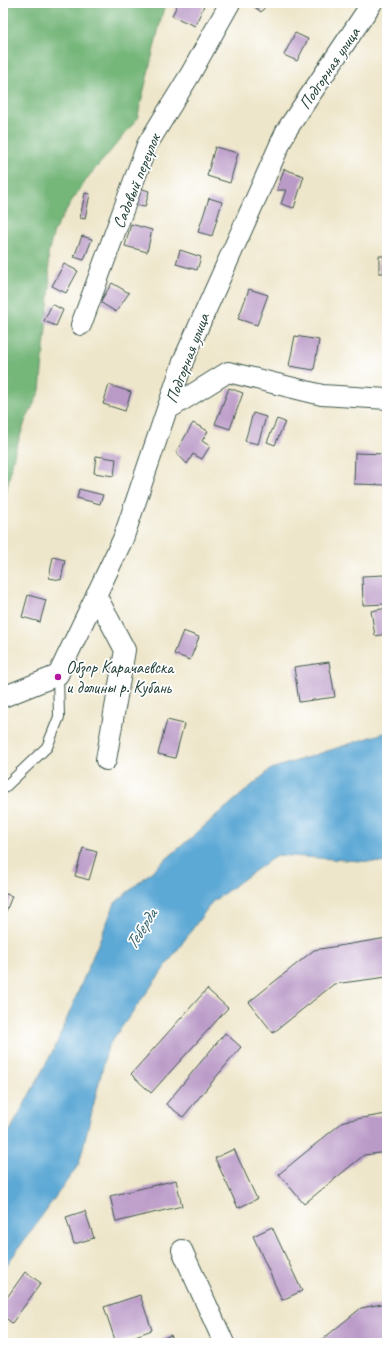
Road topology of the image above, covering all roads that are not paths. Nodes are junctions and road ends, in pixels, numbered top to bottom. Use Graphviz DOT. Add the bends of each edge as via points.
graph roads {
  1 [pos="230,3"];
  2 [pos="372,3"];
  3 [pos="81,325"];
  4 [pos="387,399"];
  5 [pos="167,410"];
  6 [pos="96,595"];
  7 [pos="58,675"];
  8 [pos="3,697"];
  9 [pos="106,760"];
  10 [pos="3,789"];
  11 [pos="182,1250"];
  12 [pos="224,1343"];
  1 -- 3 [label="street, Садовый переулок" via="147,145"];
  2 -- 5 [label="street, Подгорная улица" via="286,131 184,359"];
  4 -- 5 [label="street" via="322,395 228,372"];
  5 -- 6 [label="street, Подгорная улица" via="124,539"];
  6 -- 7 [label="street, Подгорная улица"];
  6 -- 9 [label="street" via="125,650"];
  7 -- 8 [label="street"];
  7 -- 10 [label="lane" via="60,717 47,747"];
  11 -- 12 [label="street"];
}
